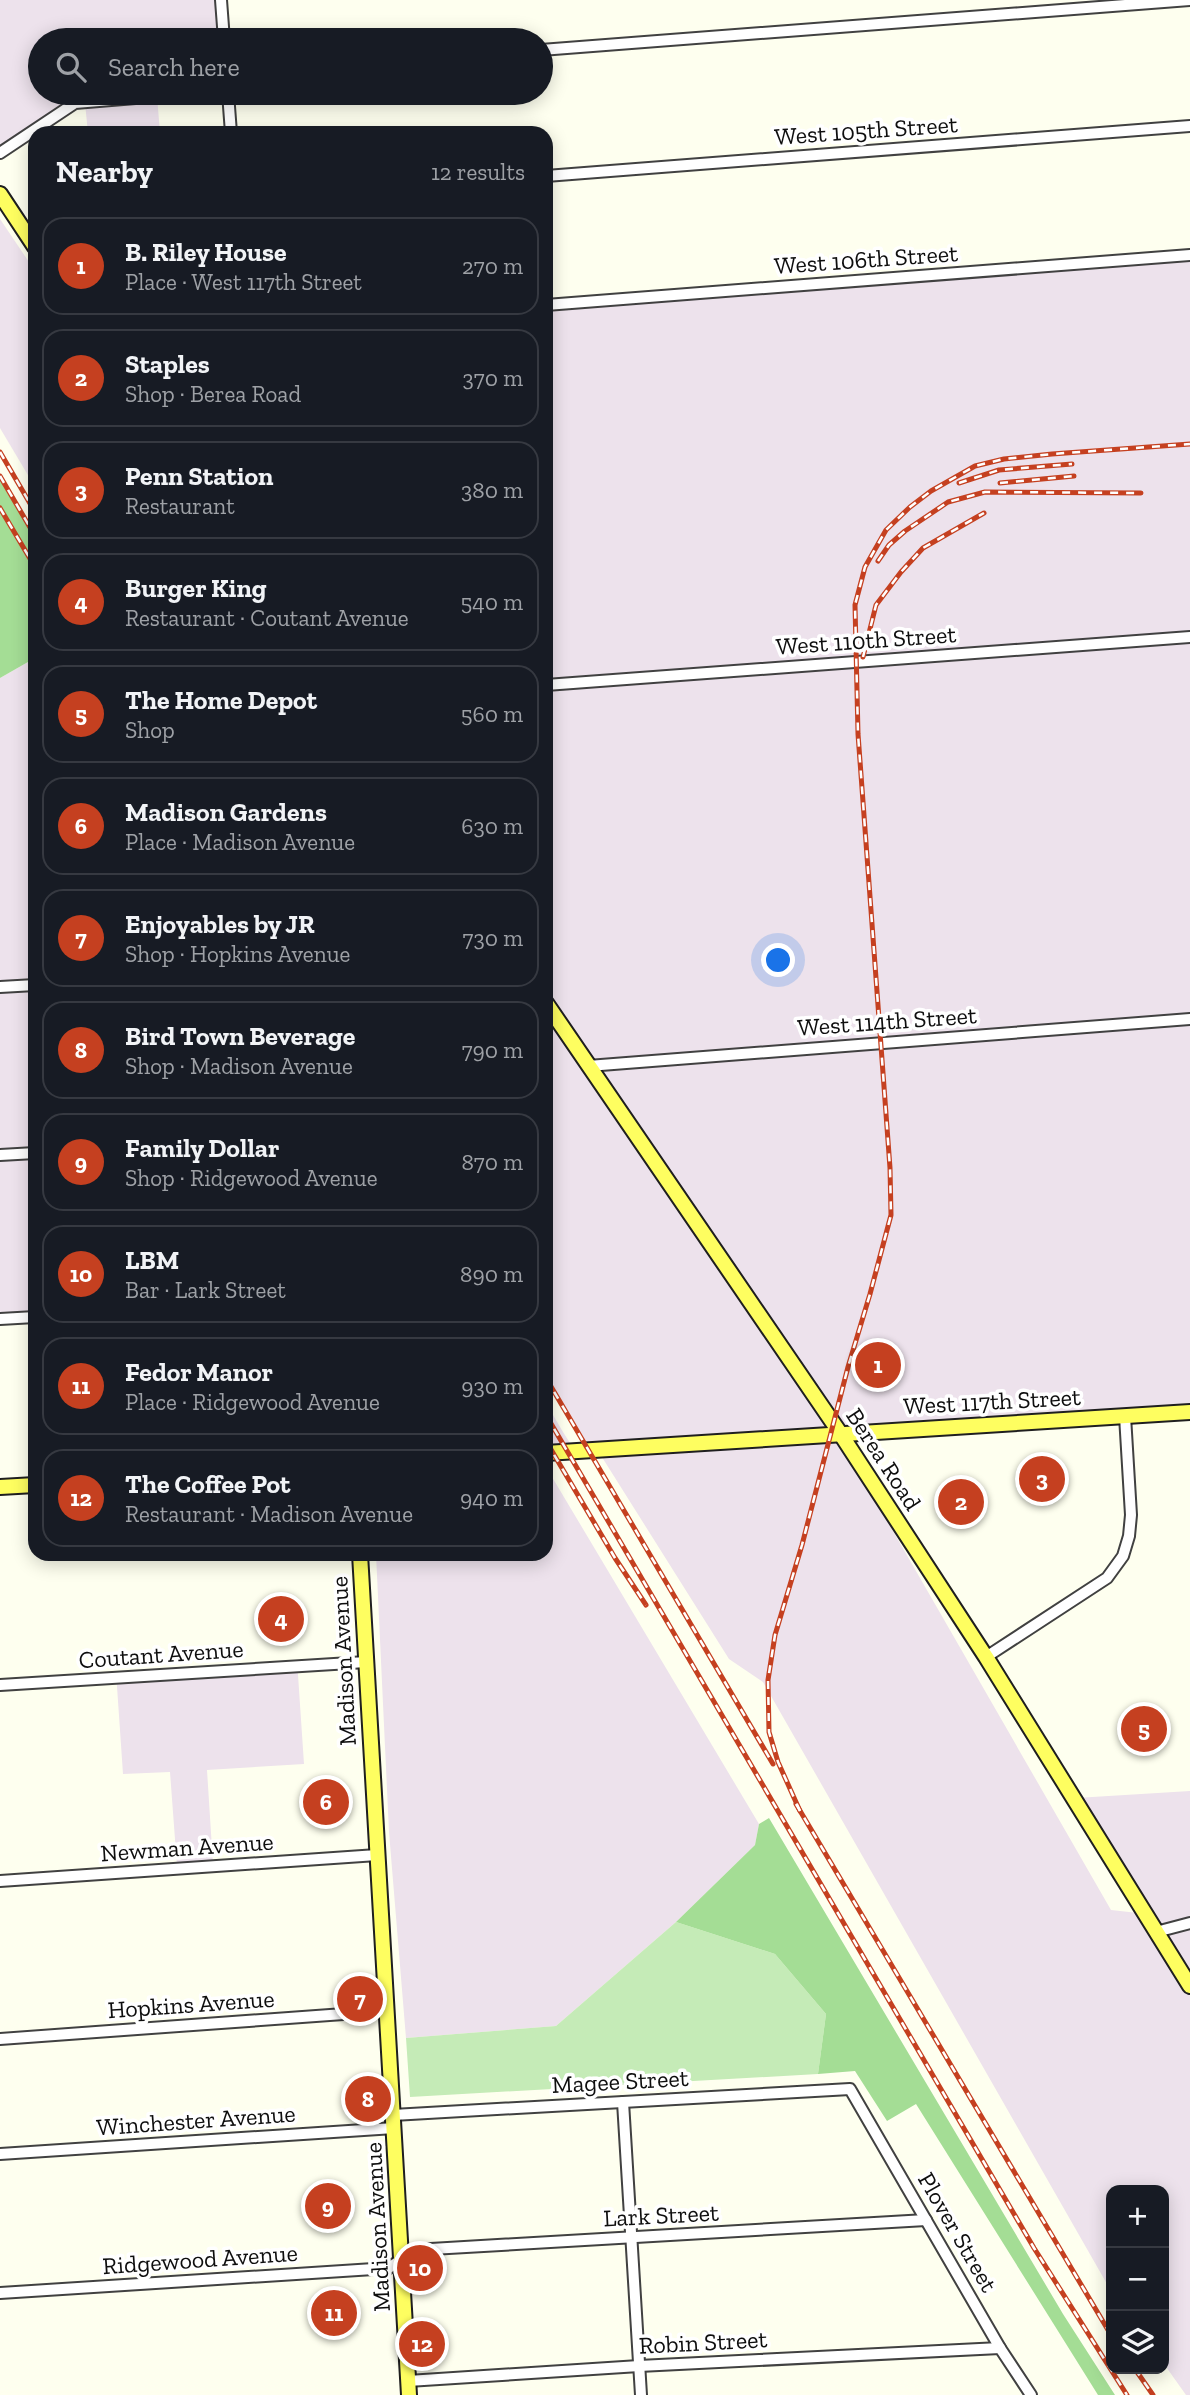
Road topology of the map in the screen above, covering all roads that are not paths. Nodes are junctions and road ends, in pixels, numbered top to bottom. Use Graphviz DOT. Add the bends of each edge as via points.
graph roads {
  1 [pos="221,0"];
  2 [pos="1190,0"];
  3 [pos="223,28"];
  4 [pos="553,49"];
  5 [pos="72,105"];
  6 [pos="229,105"];
  7 [pos="40,126"];
  8 [pos="230,126"];
  9 [pos="1190,126"];
  10 [pos="28,134"];
  11 [pos="0,153"];
  12 [pos="553,175"];
  13 [pos="0,194"];
  14 [pos="28,236"];
  15 [pos="1190,255"];
  16 [pos="553,304"];
  17 [pos="1190,636"];
  18 [pos="553,684"];
  19 [pos="28,986"];
  20 [pos="0,988"];
  21 [pos="553,1014"];
  22 [pos="1190,1019"];
  23 [pos="588,1066"];
  24 [pos="28,1154"];
  25 [pos="0,1156"];
  26 [pos="28,1318"];
  27 [pos="0,1320"];
  28 [pos="1190,1412"];
  29 [pos="1125,1416"];
  30 [pos="840,1433"];
  31 [pos="553,1453"];
  32 [pos="28,1486"];
  33 [pos="0,1488"];
  34 [pos="360,1561"];
  35 [pos="986,1657"];
  36 [pos="366,1662"];
  37 [pos="0,1685"];
  38 [pos="377,1855"];
  39 [pos="0,1881"];
  40 [pos="1190,1923"];
  41 [pos="1156,1932"];
  42 [pos="1190,1986"];
  43 [pos="385,2011"];
  44 [pos="0,2039"];
  45 [pos="850,2089"];
  46 [pos="624,2102"];
  47 [pos="394,2122"];
  48 [pos="0,2154"];
  49 [pos="926,2220"];
  50 [pos="633,2238"];
  51 [pos="400,2260"];
  52 [pos="0,2293"];
  53 [pos="1000,2348"];
  54 [pos="639,2366"];
  55 [pos="409,2388"];
  56 [pos="641,2395"];
  57 [pos="1031,2395"];
  1 -- 3 [label="street"];
  2 -- 4 [label="street"];
  5 -- 7 [label="street"];
  6 -- 8 [label="street"];
  9 -- 12 [label="street, West 105th Street"];
  10 -- 11 [label="street"];
  13 -- 14 [label="main road"];
  15 -- 16 [label="street, West 106th Street"];
  17 -- 18 [label="street, West 110th Street"];
  19 -- 20 [label="street"];
  21 -- 23 [label="main road, Berea Road"];
  22 -- 23 [label="street, West 114th Street"];
  23 -- 30 [label="main road, Berea Road"];
  24 -- 25 [label="street"];
  26 -- 27 [label="street"];
  28 -- 29 [label="main road, West 117th Street"];
  29 -- 30 [label="main road, West 117th Street"];
  29 -- 35 [label="street" via="1132,1515 1123,1556 1107,1578"];
  30 -- 31 [label="main road, West 117th Street"];
  30 -- 35 [label="main road, Berea Road"];
  32 -- 33 [label="main road"];
  34 -- 36 [label="main road, Madison Avenue"];
  35 -- 41 [label="main road, Berea Road"];
  36 -- 37 [label="street, Coutant Avenue"];
  36 -- 38 [label="main road, Madison Avenue"];
  38 -- 39 [label="street, Newman Avenue"];
  38 -- 43 [label="main road, Madison Avenue"];
  40 -- 41 [label="street"];
  41 -- 42 [label="main road, Berea Road"];
  43 -- 44 [label="street, Hopkins Avenue"];
  43 -- 47 [label="main road, Madison Avenue"];
  45 -- 46 [label="street, Magee Street"];
  45 -- 49 [label="street, Plover Street"];
  46 -- 47 [label="street, Magee Street"];
  46 -- 50 [label="street"];
  47 -- 48 [label="street, Winchester Avenue"];
  47 -- 51 [label="main road, Madison Avenue"];
  49 -- 50 [label="street, Lark Street"];
  49 -- 53 [label="street, Plover Street"];
  50 -- 51 [label="street, Lark Street" via="414,2250"];
  50 -- 54 [label="street"];
  51 -- 52 [label="street, Ridgewood Avenue" via="389,2268"];
  51 -- 55 [label="main road, Madison Avenue"];
  53 -- 54 [label="street, Robin Street"];
  53 -- 57 [label="street, Plover Street"];
  54 -- 55 [label="street, Robin Street"];
  54 -- 56 [label="street"];
}
